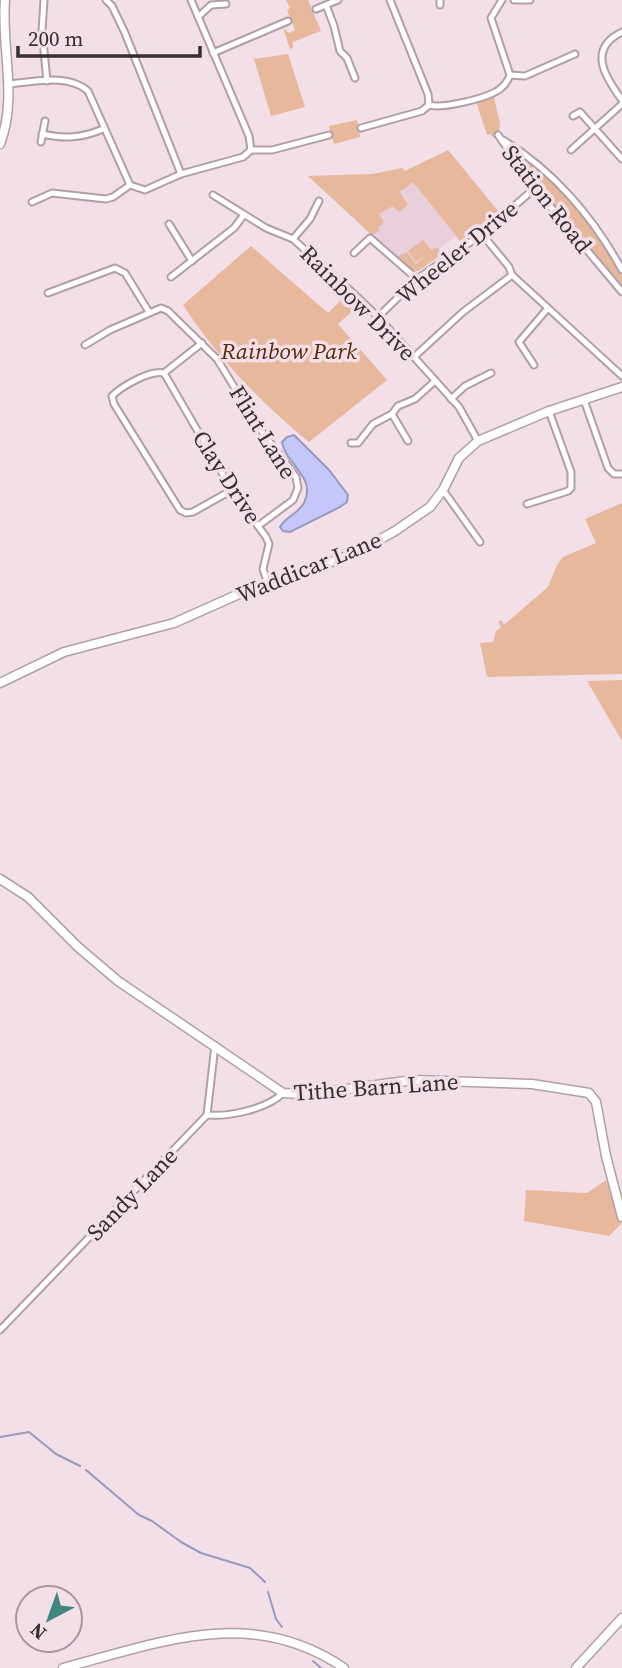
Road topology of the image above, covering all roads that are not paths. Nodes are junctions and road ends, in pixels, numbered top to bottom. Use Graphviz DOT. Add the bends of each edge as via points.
graph roads {
  1 [pos="5,0"];
  2 [pos="44,0"];
  3 [pos="106,0"];
  4 [pos="191,0"];
  5 [pos="338,0"];
  6 [pos="390,0"];
  7 [pos="502,0"];
  8 [pos="514,0"];
  9 [pos="530,0"];
  10 [pos="226,4"];
  11 [pos="326,5"];
  12 [pos="316,9"];
  13 [pos="198,17"];
  14 [pos="288,21"];
  15 [pos="622,32"];
  16 [pos="3,48"];
  17 [pos="213,53"];
  18 [pos="575,54"];
  19 [pos="510,75"];
  20 [pos="355,78"];
  21 [pos="47,81"];
  22 [pos="9,83"];
  23 [pos="622,102"];
  24 [pos="429,104"];
  25 [pos="573,116"];
  26 [pos="45,121"];
  27 [pos="361,128"];
  28 [pos="103,129"];
  29 [pos="594,130"];
  30 [pos="42,134"];
  31 [pos="329,135"];
  32 [pos="41,142"];
  33 [pos="0,144"];
  34 [pos="518,149"];
  35 [pos="251,150"];
  36 [pos="571,150"];
  37 [pos="511,156"];
  38 [pos="622,159"];
  39 [pos="181,174"];
  40 [pos="130,185"];
  41 [pos="535,188"];
  42 [pos="213,195"];
  43 [pos="319,201"];
  44 [pos="32,202"];
  45 [pos="243,216"];
  46 [pos="169,225"];
  47 [pos="482,234"];
  48 [pos="292,239"];
  49 [pos="354,253"];
  50 [pos="192,261"];
  51 [pos="622,270"];
  52 [pos="512,275"];
  53 [pos="171,277"];
  54 [pos="417,279"];
  55 [pos="622,292"];
  56 [pos="48,293"];
  57 [pos="548,308"];
  58 [pos="149,312"];
  59 [pos="378,317"];
  60 [pos="202,343"];
  61 [pos="85,345"];
  62 [pos="414,357"];
  63 [pos="534,365"];
  64 [pos="164,373"];
  65 [pos="491,373"];
  66 [pos="622,376"];
  67 [pos="435,381"];
  68 [pos="622,387"];
  69 [pos="451,399"];
  70 [pos="584,400"];
  71 [pos="549,411"];
  72 [pos="392,414"];
  73 [pos="408,440"];
  74 [pos="478,441"];
  75 [pos="351,443"];
  76 [pos="622,474"];
  77 [pos="232,490"];
  78 [pos="443,490"];
  79 [pos="527,504"];
  80 [pos="258,526"];
  81 [pos="480,542"];
  82 [pos="268,584"];
  83 [pos="0,683"];
  84 [pos="0,879"];
  85 [pos="215,1045"];
  86 [pos="283,1093"];
  87 [pos="207,1115"];
  88 [pos="622,1217"];
  89 [pos="0,1330"];
  90 [pos="622,1618"];
  91 [pos="63,1668"];
  92 [pos="344,1668"];
  93 [pos="576,1668"];
  1 -- 16 [label="street"];
  2 -- 21 [label="street" via="41,31"];
  3 -- 39 [label="street" via="125,33"];
  4 -- 13 [label="street"];
  5 -- 11 [label="street"];
  6 -- 24 [label="street"];
  7 -- 19 [label="street" via="491,18"];
  8 -- 9 [label="street"];
  10 -- 13 [label="street" via="211,5"];
  11 -- 12 [label="street"];
  11 -- 20 [label="street" via="340,51"];
  13 -- 17 [label="street"];
  14 -- 17 [label="street"];
  15 -- 23 [label="street" via="607,43 602,67"];
  16 -- 22 [label="street"];
  17 -- 35 [label="street"];
  18 -- 19 [label="street" via="525,76"];
  19 -- 24 [label="street" via="493,94 439,107"];
  21 -- 22 [label="street"];
  21 -- 28 [label="street" via="80,84 88,91"];
  22 -- 33 [label="street"];
  23 -- 29 [label="street"];
  24 -- 27 [label="street" via="422,111"];
  25 -- 29 [label="street" via="580,112"];
  26 -- 30 [label="street"];
  28 -- 30 [label="street" via="79,137"];
  28 -- 40 [label="street"];
  29 -- 36 [label="street"];
  29 -- 38 [label="street"];
  30 -- 32 [label="street"];
  31 -- 35 [label="street" via="272,150"];
  34 -- 37 [label="street"];
  34 -- 37 [label="street, Station Road" via="499,137"];
  34 -- 51 [label="street, Station Road" via="568,194"];
  35 -- 39 [label="street" via="243,157"];
  37 -- 41 [label="street, Station Road"];
  39 -- 40 [label="street" via="145,190"];
  40 -- 44 [label="street" via="106,199 52,193"];
  41 -- 47 [label="street, Wheeler Drive"];
  41 -- 55 [label="street, Station Road"];
  42 -- 45 [label="street, Rainbow Drive"];
  43 -- 48 [label="street"];
  45 -- 48 [label="street, Rainbow Drive"];
  45 -- 50 [label="street"];
  46 -- 50 [label="street"];
  47 -- 52 [label="street"];
  47 -- 54 [label="street, Wheeler Drive"];
  48 -- 59 [label="street, Rainbow Drive"];
  49 -- 54 [label="street" via="370,238"];
  50 -- 53 [label="street"];
  52 -- 57 [label="street"];
  52 -- 62 [label="street"];
  54 -- 59 [label="street, Wheeler Drive"];
  56 -- 58 [label="street" via="115,268 125,274"];
  57 -- 63 [label="street" via="519,342"];
  57 -- 66 [label="street"];
  58 -- 60 [label="street, Flint Lane" via="169,311"];
  58 -- 61 [label="street"];
  59 -- 62 [label="street, Rainbow Drive"];
  60 -- 64 [label="street"];
  60 -- 80 [label="street, Flint Lane" via="296,477 293,500"];
  62 -- 67 [label="street, Rainbow Drive"];
  64 -- 77 [label="street, Clay Drive"];
  64 -- 77 [label="street" via="119,390 113,396 114,404 180,510 193,512"];
  65 -- 69 [label="street"];
  67 -- 69 [label="street, Rainbow Drive"];
  67 -- 72 [label="street"];
  68 -- 70 [label="street, Waddicar Lane"];
  69 -- 74 [label="street, Rainbow Drive"];
  70 -- 71 [label="street, Waddicar Lane"];
  70 -- 76 [label="street" via="608,468"];
  71 -- 74 [label="street, Waddicar Lane"];
  71 -- 79 [label="street" via="571,472 571,488"];
  72 -- 73 [label="street"];
  72 -- 75 [label="street" via="373,424 358,443"];
  74 -- 78 [label="street, Waddicar Lane" via="459,458"];
  77 -- 80 [label="street, Clay Drive"];
  78 -- 81 [label="street"];
  78 -- 82 [label="street, Waddicar Lane" via="430,508 363,549"];
  80 -- 82 [label="street, Clay Drive" via="269,544 263,569"];
  82 -- 83 [label="street, Waddicar Lane" via="174,623 64,652"];
  84 -- 85 [label="street, Tithe Barn Lane" via="28,897 118,981"];
  85 -- 86 [label="street, Tithe Barn Lane"];
  85 -- 87 [label="street"];
  86 -- 87 [label="street" via="234,1114"];
  86 -- 88 [label="street, Tithe Barn Lane" via="413,1080 532,1084 585,1091 596,1102"];
  87 -- 89 [label="street, Sandy Lane"];
  90 -- 93 [label="street"];
  91 -- 92 [label="street" via="171,1640 238,1632 290,1641"];
}
